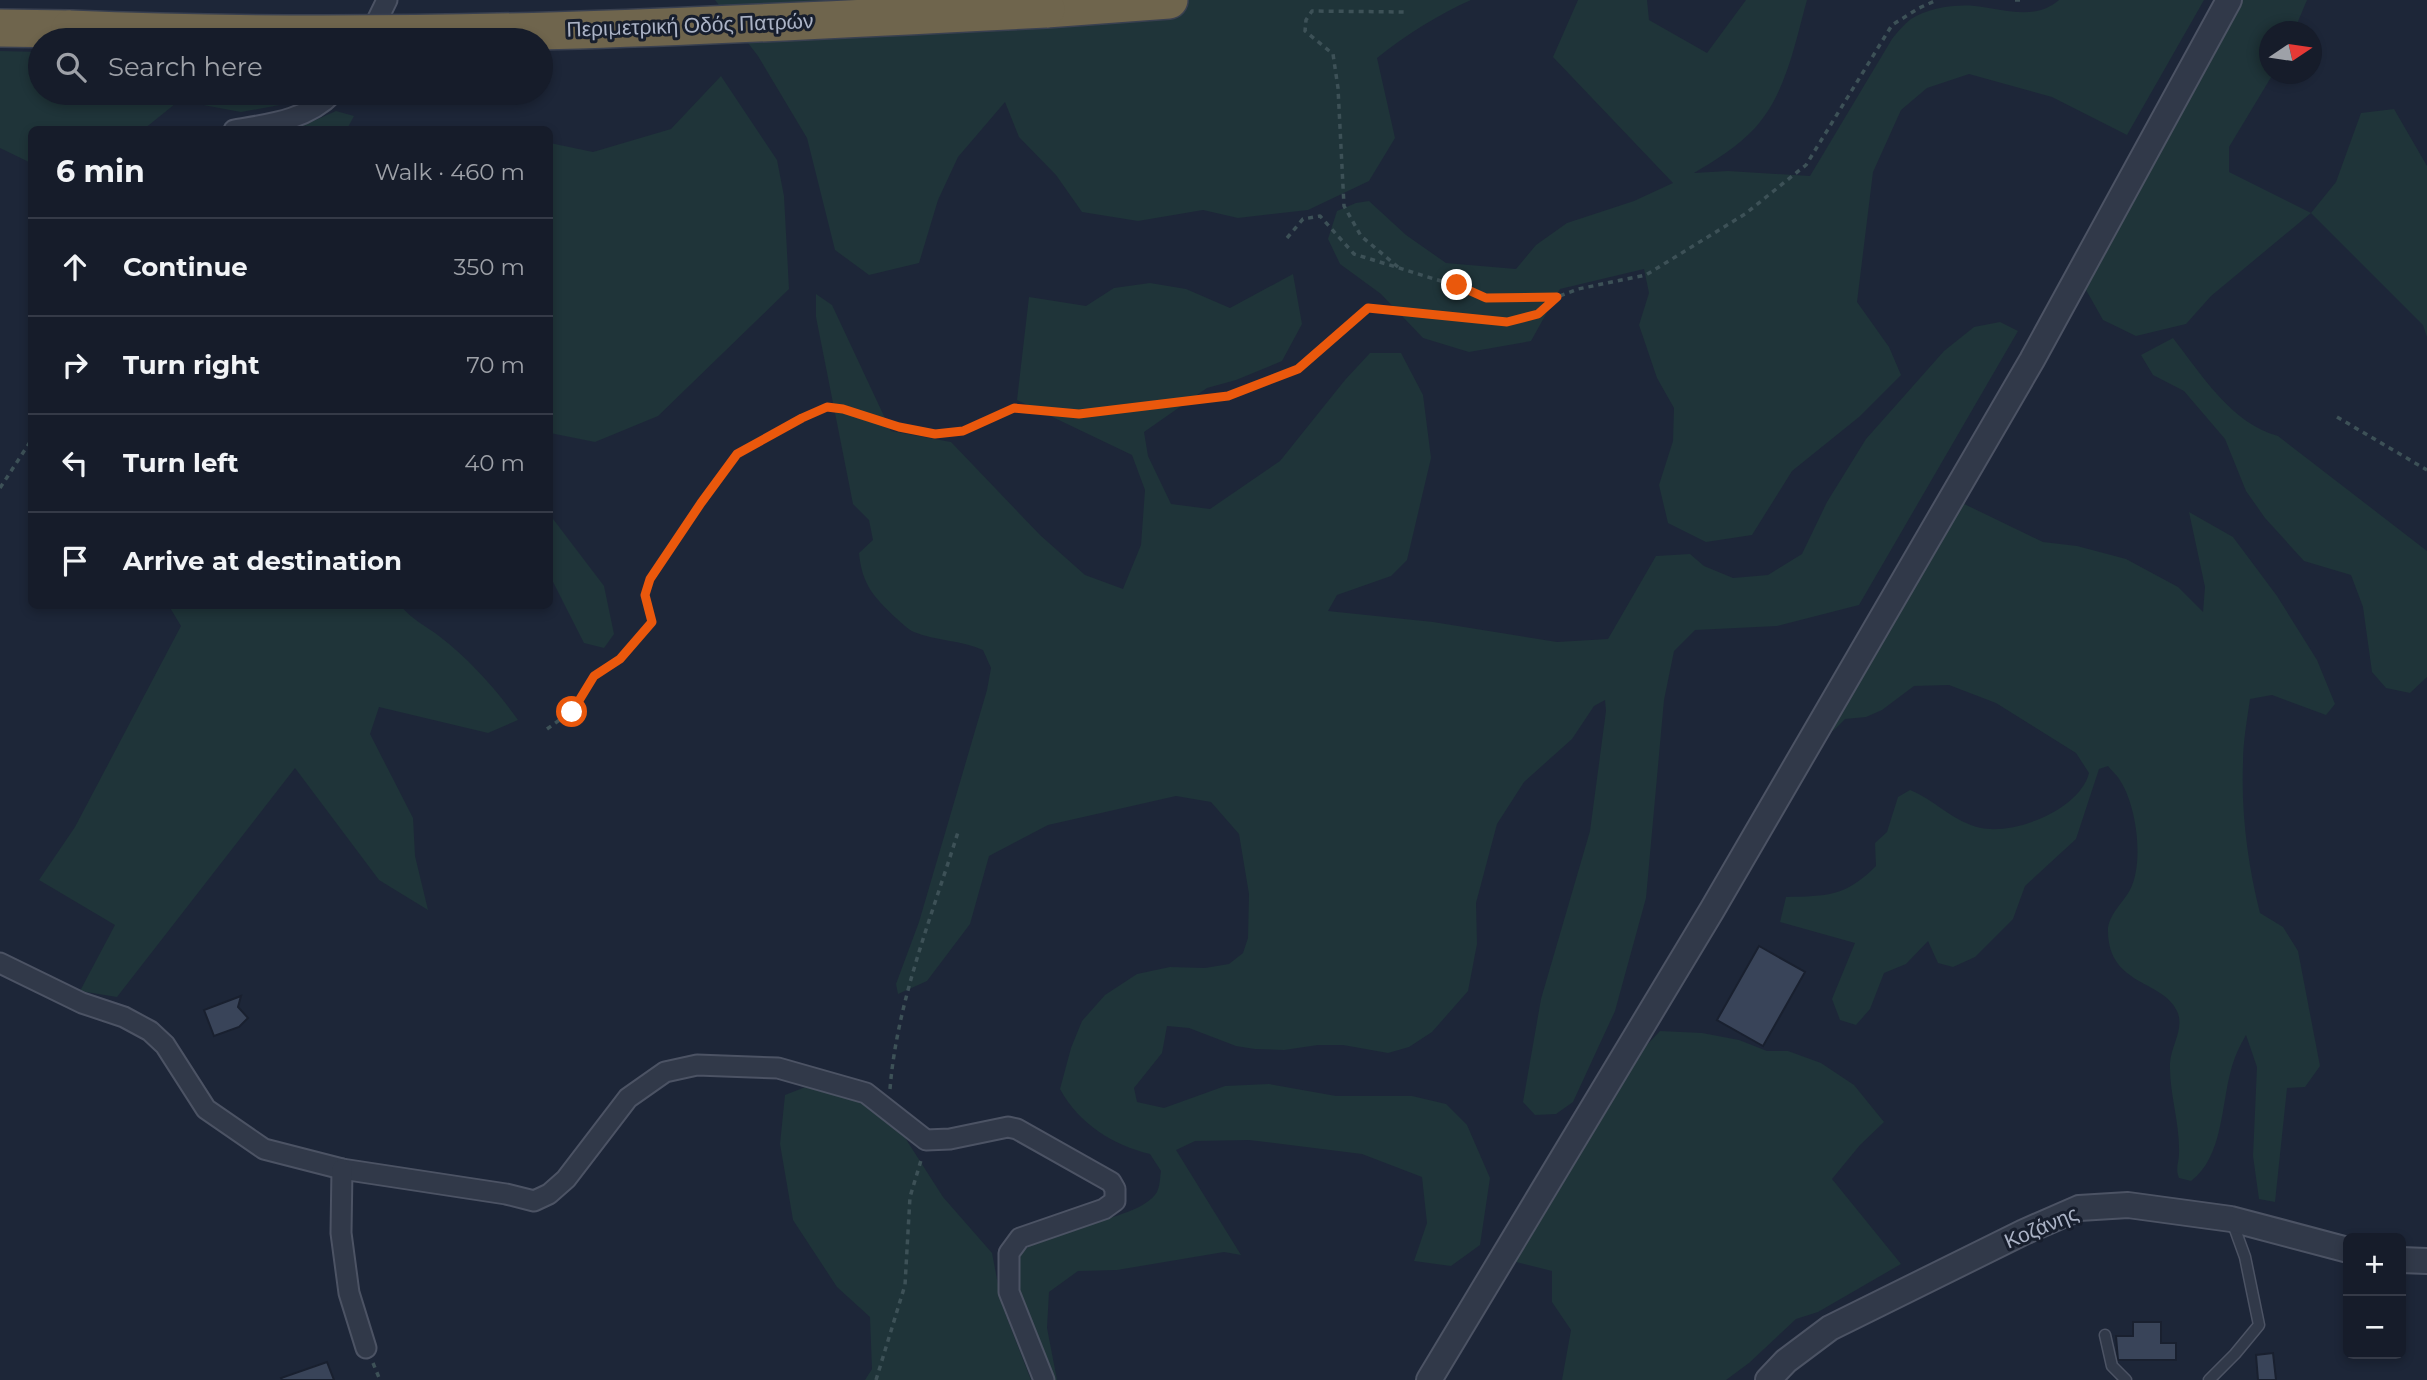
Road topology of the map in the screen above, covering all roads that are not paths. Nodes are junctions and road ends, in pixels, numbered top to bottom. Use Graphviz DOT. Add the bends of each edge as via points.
graph roads {
  1 [pos="387,0"];
  2 [pos="1169,0"];
  3 [pos="2229,0"];
  4 [pos="0,28"];
  5 [pos="28,28"];
  6 [pos="373,28"];
  7 [pos="553,30"];
  8 [pos="320,105"];
  9 [pos="257,126"];
  10 [pos="0,963"];
  11 [pos="342,1169"];
  12 [pos="2231,1219"];
  13 [pos="2343,1249"];
  14 [pos="2406,1260"];
  15 [pos="2427,1261"];
  16 [pos="2105,1335"];
  17 [pos="366,1348"];
  18 [pos="1044,1380"];
  19 [pos="1429,1380"];
  20 [pos="1768,1380"];
  21 [pos="2126,1380"];
  22 [pos="2210,1380"];
  1 -- 6 [label="street"];
  2 -- 7 [label="highway, Περιμετρική Οδός Πατρών, bridge"];
  3 -- 19 [label="street" via="2032,360 1712,910"];
  4 -- 5 [label="highway, Περιμετρική Οδός Πατρών, bridge"];
  8 -- 9 [label="street" via="285,121"];
  10 -- 11 [label="street" via="150,1031 165,1045 206,1109 264,1149"];
  11 -- 17 [label="street" via="341,1233 349,1293"];
  11 -- 18 [label="street" via="534,1201 566,1179 628,1098 664,1072 697,1065 778,1068 866,1094 926,1140 1017,1129 1111,1182 1115,1189 1115,1201 1104,1209 1020,1238 1009,1253 1009,1292"];
  12 -- 13 [label="street, Κοζάνης"];
  12 -- 20 [label="street, Κοζάνης" via="2128,1205 2080,1208 1830,1328"];
  12 -- 22 [label="lane" via="2245,1257 2259,1325"];
  14 -- 15 [label="street"];
  16 -- 21 [label="lane" via="2112,1366"];
}
